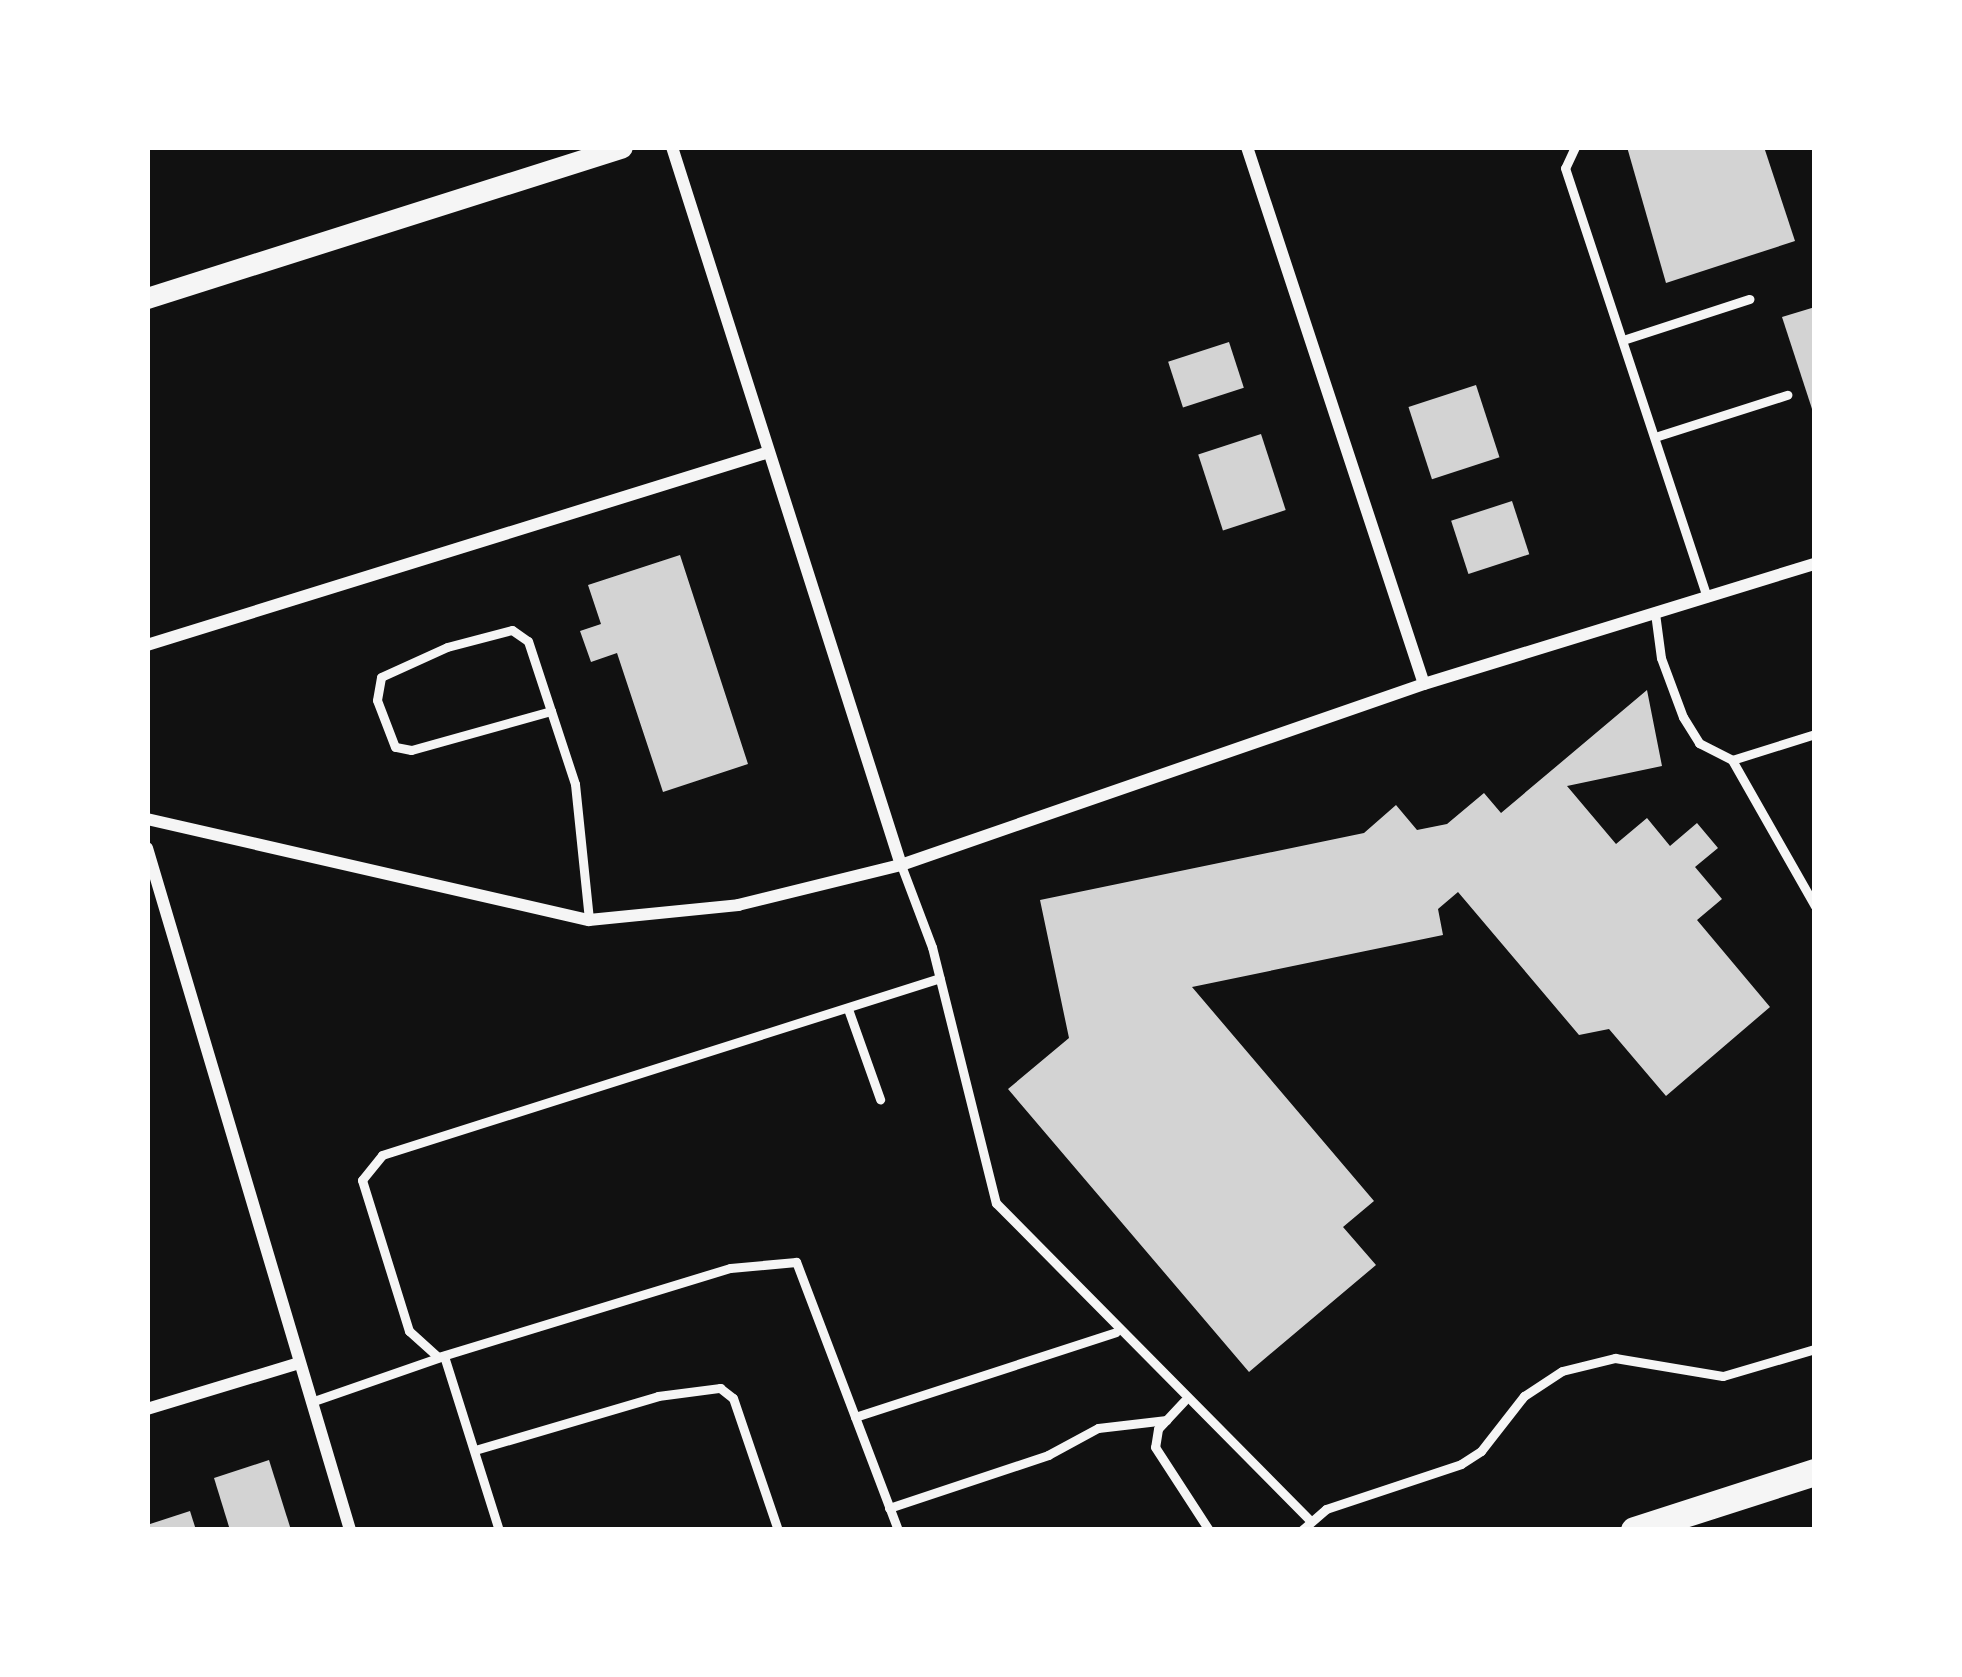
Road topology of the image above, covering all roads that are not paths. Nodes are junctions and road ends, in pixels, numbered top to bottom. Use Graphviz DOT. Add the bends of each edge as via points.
graph roads {
  1 [pos="622,147"];
  2 [pos="672,147"];
  3 [pos="1247,147"];
  4 [pos="1575,147"];
  5 [pos="147,298"];
  6 [pos="1749,298"];
  7 [pos="1622,340"];
  8 [pos="1787,395"];
  9 [pos="1654,437"];
  10 [pos="770,452"];
  11 [pos="1815,564"];
  12 [pos="1707,597"];
  13 [pos="1655,614"];
  14 [pos="147,645"];
  15 [pos="1424,684"];
  16 [pos="551,711"];
  17 [pos="1815,734"];
  18 [pos="1732,760"];
  19 [pos="147,819"];
  20 [pos="147,848"];
  21 [pos="901,865"];
  22 [pos="1815,906"];
  23 [pos="589,920"];
  24 [pos="940,978"];
  25 [pos="848,1009"];
  26 [pos="880,1099"];
  27 [pos="1116,1332"];
  28 [pos="1815,1349"];
  29 [pos="444,1355"];
  30 [pos="298,1363"];
  31 [pos="1184,1401"];
  32 [pos="310,1402"];
  33 [pos="147,1408"];
  34 [pos="855,1417"];
  35 [pos="1167,1420"];
  36 [pos="475,1450"];
  37 [pos="1815,1472"];
  38 [pos="890,1508"];
  39 [pos="1309,1519"];
  40 [pos="1698,1520"];
  41 [pos="350,1530"];
  42 [pos="499,1530"];
  43 [pos="778,1530"];
  44 [pos="898,1530"];
  45 [pos="1209,1530"];
  46 [pos="1302,1530"];
  47 [pos="1634,1530"];
  1 -- 5 [label="street"];
  2 -- 10 [label="street"];
  3 -- 15 [label="street"];
  4 -- 7 [label="lane" via="1565,168"];
  6 -- 7 [label="lane"];
  7 -- 9 [label="lane"];
  8 -- 9 [label="lane"];
  9 -- 12 [label="lane"];
  10 -- 14 [label="street"];
  10 -- 21 [label="street"];
  11 -- 12 [label="street"];
  12 -- 13 [label="street"];
  13 -- 15 [label="street"];
  13 -- 18 [label="lane" via="1660,658 1683,717 1699,742"];
  15 -- 21 [label="street"];
  16 -- 16 [label="lane" via="528,641 512,630 395,668 381,677 377,700 395,747 411,750"];
  16 -- 23 [label="lane" via="574,784"];
  17 -- 18 [label="lane"];
  18 -- 22 [label="lane"];
  19 -- 23 [label="street"];
  20 -- 30 [label="street"];
  21 -- 23 [label="street" via="738,905"];
  21 -- 24 [label="lane"];
  24 -- 25 [label="lane"];
  24 -- 27 [label="lane" via="995,1202"];
  25 -- 26 [label="lane"];
  25 -- 29 [label="lane" via="382,1155 362,1180 410,1331"];
  27 -- 31 [label="lane"];
  27 -- 34 [label="lane"];
  28 -- 39 [label="lane" via="1723,1376 1615,1358 1562,1371 1524,1396 1460,1464"];
  29 -- 32 [label="lane"];
  29 -- 34 [label="lane" via="774,1258 796,1262"];
  29 -- 36 [label="lane"];
  30 -- 32 [label="street"];
  30 -- 33 [label="street"];
  31 -- 35 [label="lane"];
  31 -- 39 [label="lane"];
  32 -- 41 [label="street"];
  34 -- 38 [label="lane"];
  35 -- 38 [label="lane" via="1098,1428 1048,1455"];
  35 -- 45 [label="lane" via="1155,1447"];
  36 -- 42 [label="lane"];
  36 -- 43 [label="lane" via="658,1396 720,1388 733,1398"];
  37 -- 40 [label="main road"];
  38 -- 44 [label="lane"];
  39 -- 46 [label="lane"];
  40 -- 47 [label="main road"];
}
